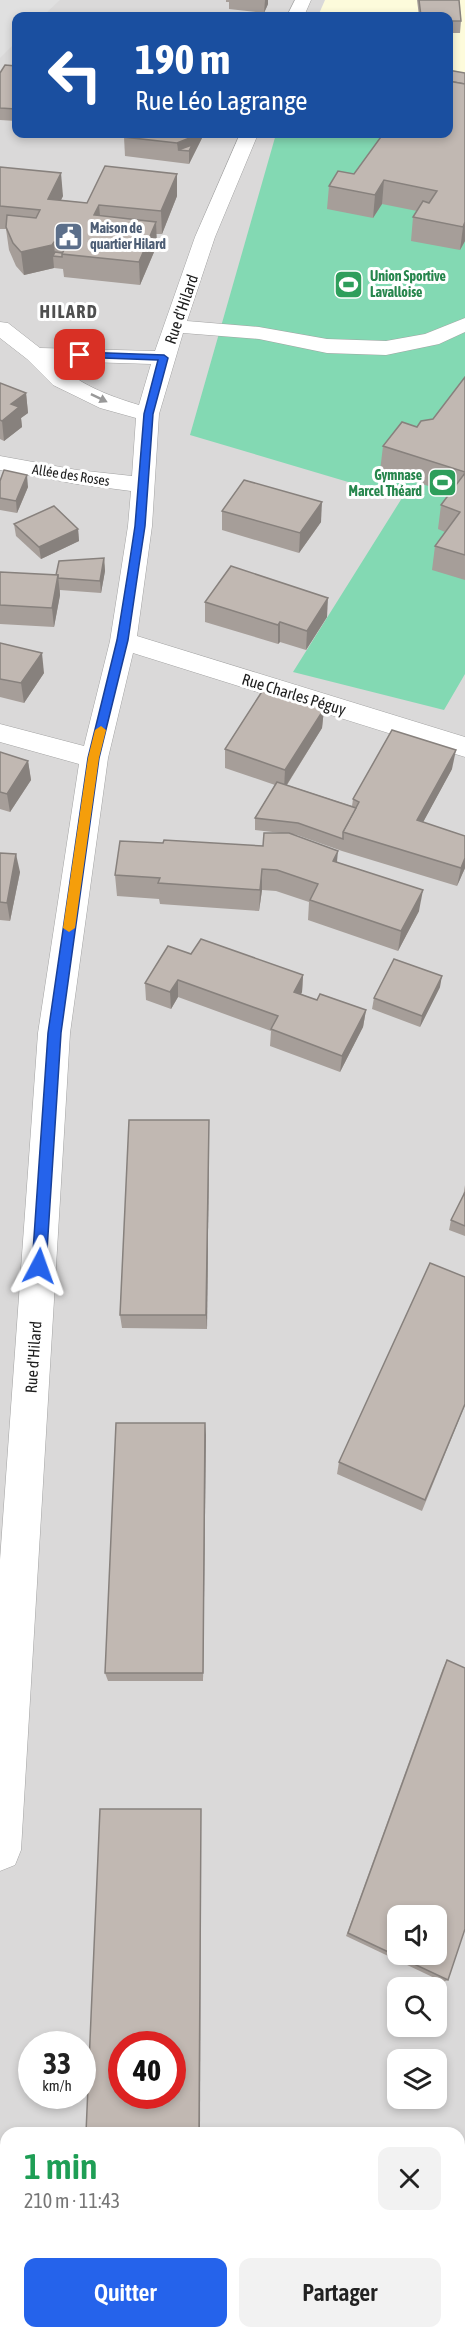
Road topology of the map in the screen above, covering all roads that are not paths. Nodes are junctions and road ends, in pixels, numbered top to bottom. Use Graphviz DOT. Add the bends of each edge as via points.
graph roads {
  1 [pos="247,138"];
  2 [pos="465,324"];
  3 [pos="174,326"];
  4 [pos="0,328"];
  5 [pos="35,354"];
  6 [pos="164,358"];
  7 [pos="148,414"];
  8 [pos="0,463"];
  9 [pos="142,485"];
  10 [pos="123,640"];
  11 [pos="0,733"];
  12 [pos="465,747"];
  13 [pos="94,758"];
  14 [pos="6,1704"];
  15 [pos="0,1850"];
  1 -- 3 [label="street, Rue d'Hilard"];
  2 -- 3 [label="street" via="431,339 386,348 327,346 259,333"];
  3 -- 6 [label="street, Rue d'Hilard"];
  4 -- 5 [label="street"];
  5 -- 6 [label="street"];
  5 -- 7 [label="street, one-way" via="61,380 108,403"];
  6 -- 7 [label="street, Rue d'Hilard"];
  7 -- 9 [label="street, Rue d'Hilard"];
  8 -- 9 [label="street, Allée des Roses"];
  9 -- 10 [label="street, Rue d'Hilard" via="140,526"];
  10 -- 12 [label="street, Rue Charles Péguy"];
  10 -- 13 [label="street, Rue d'Hilard"];
  11 -- 13 [label="street"];
  13 -- 14 [label="street, Rue d'Hilard" via="54,1033"];
  14 -- 15 [label="street, Rue d'Hilard"];
}
